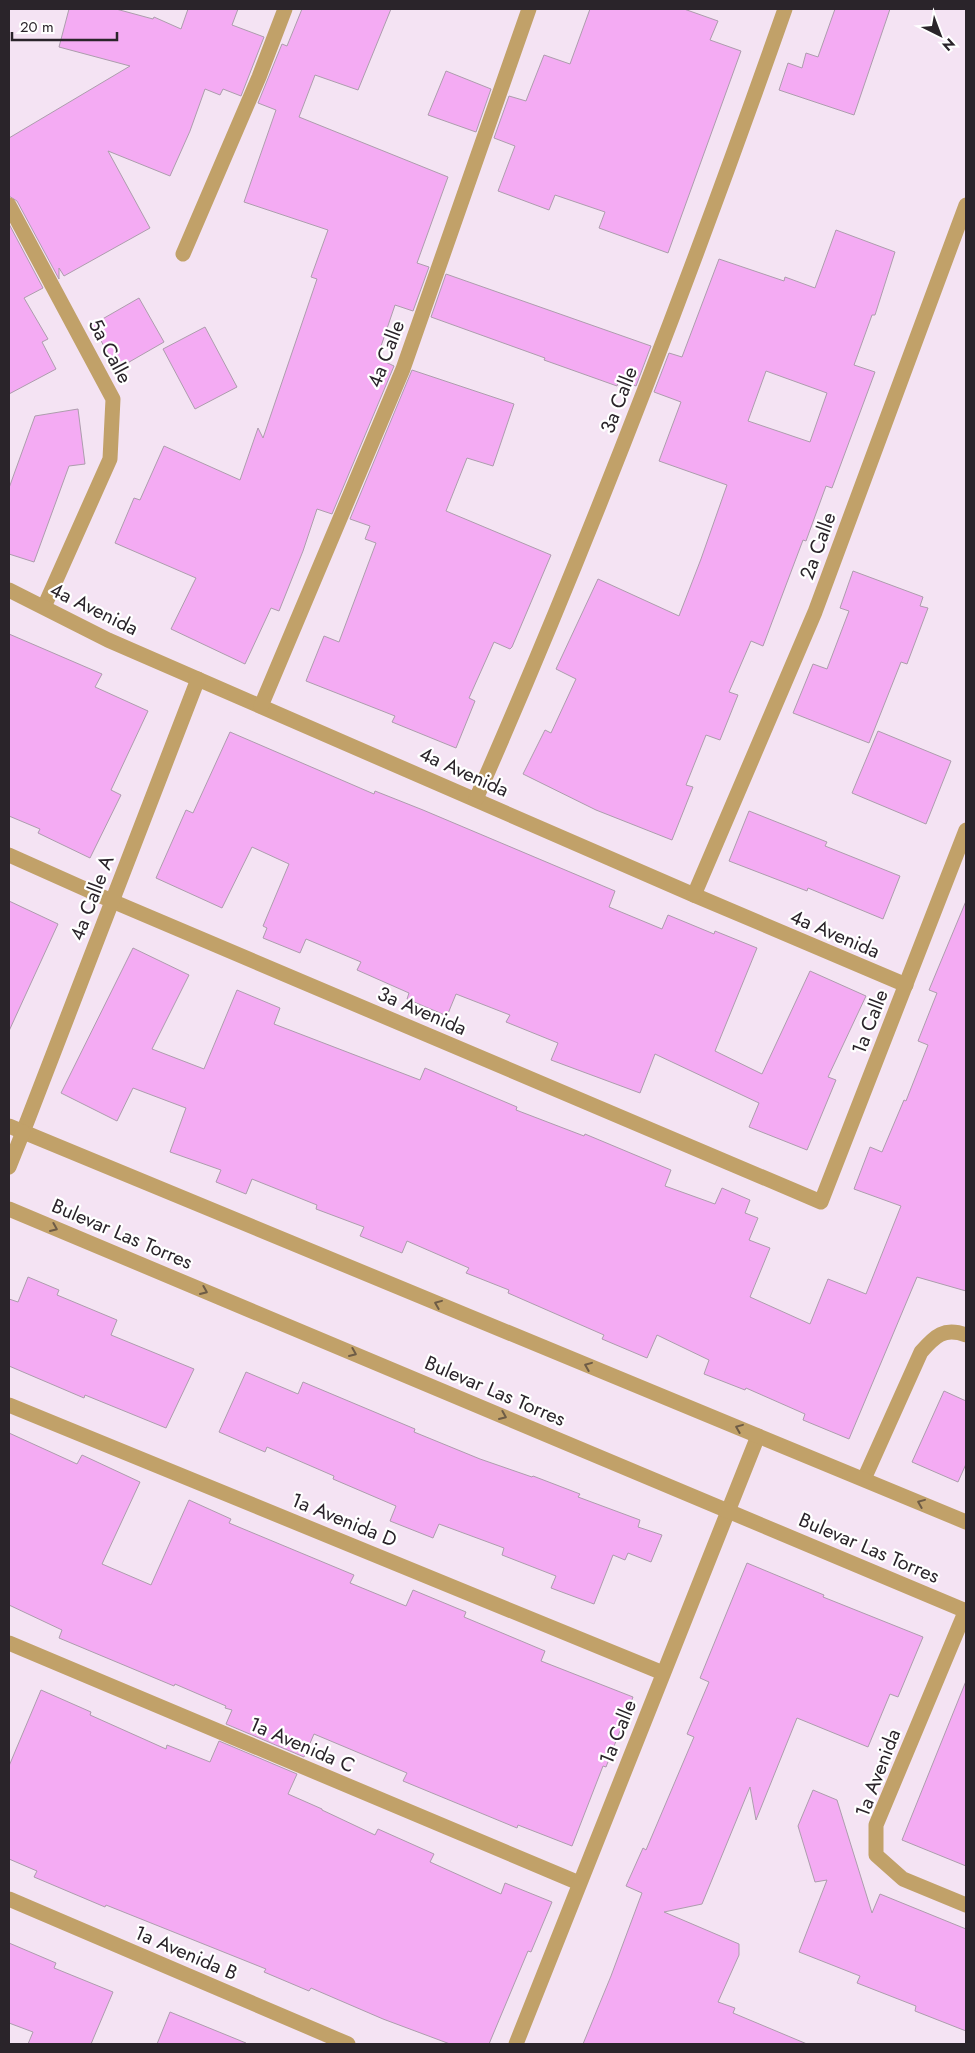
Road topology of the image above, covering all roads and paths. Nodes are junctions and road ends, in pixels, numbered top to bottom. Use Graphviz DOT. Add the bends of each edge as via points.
graph roads {
  1 [pos="285,9"];
  2 [pos="529,9"];
  3 [pos="785,9"];
  4 [pos="9,205"];
  5 [pos="966,205"];
  6 [pos="183,254"];
  7 [pos="9,590"];
  8 [pos="44,607"];
  9 [pos="198,679"];
  10 [pos="261,706"];
  11 [pos="476,800"];
  12 [pos="966,830"];
  13 [pos="9,855"];
  14 [pos="694,895"];
  15 [pos="112,902"];
  16 [pos="906,985"];
  17 [pos="9,1126"];
  18 [pos="23,1132"];
  19 [pos="9,1168"];
  20 [pos="821,1202"];
  21 [pos="9,1209"];
  22 [pos="966,1335"];
  23 [pos="9,1405"];
  24 [pos="758,1436"];
  25 [pos="864,1479"];
  26 [pos="728,1511"];
  27 [pos="966,1522"];
  28 [pos="966,1611"];
  29 [pos="9,1643"];
  30 [pos="663,1672"];
  31 [pos="579,1883"];
  32 [pos="9,1899"];
  33 [pos="966,1904"];
  34 [pos="348,2044"];
  35 [pos="516,2044"];
  1 -- 6 [label="street"];
  2 -- 10 [label="street, 4a Calle" via="402,369"];
  3 -- 11 [label="street, 3a Calle" via="731,162 612,475"];
  4 -- 8 [label="street, 5a Calle" via="113,399 110,459"];
  5 -- 14 [label="street, 2a Calle" via="814,612"];
  7 -- 8 [label="street, 4a Avenida"];
  8 -- 9 [label="street, 4a Avenida" via="108,640"];
  9 -- 10 [label="street, 4a Avenida"];
  9 -- 15 [label="street, 4a Calle A"];
  10 -- 11 [label="street, 4a Avenida"];
  11 -- 14 [label="street, 4a Avenida"];
  12 -- 16 [label="street, 1a Calle"];
  13 -- 15 [label="street, 3a Avenida"];
  14 -- 16 [label="street, 4a Avenida"];
  15 -- 18 [label="street, 4a Calle A"];
  15 -- 20 [label="street, 3a Avenida"];
  16 -- 20 [label="street, 1a Calle"];
  17 -- 18 [label="street"];
  18 -- 19 [label="street"];
  24 -- 18 [label="street, one-way"];
  21 -- 26 [label="street, Bulevar Las Torres, one-way"];
  22 -- 25 [label="street" via="957,1332 936,1335 921,1352"];
  23 -- 30 [label="street, 1a Avenida D"];
  24 -- 25 [label="street"];
  24 -- 26 [label="street, 1a Calle"];
  27 -- 25 [label="street, one-way"];
  26 -- 28 [label="street, Bulevar Las Torres"];
  26 -- 30 [label="street, 1a Calle"];
  28 -- 33 [label="street, 1a Avenida" via="876,1824 876,1855 903,1879"];
  29 -- 31 [label="street, 1a Avenida C"];
  30 -- 31 [label="street, 1a Calle"];
  31 -- 35 [label="street, 1a Calle"];
  32 -- 34 [label="street, 1a Avenida B"];
}
